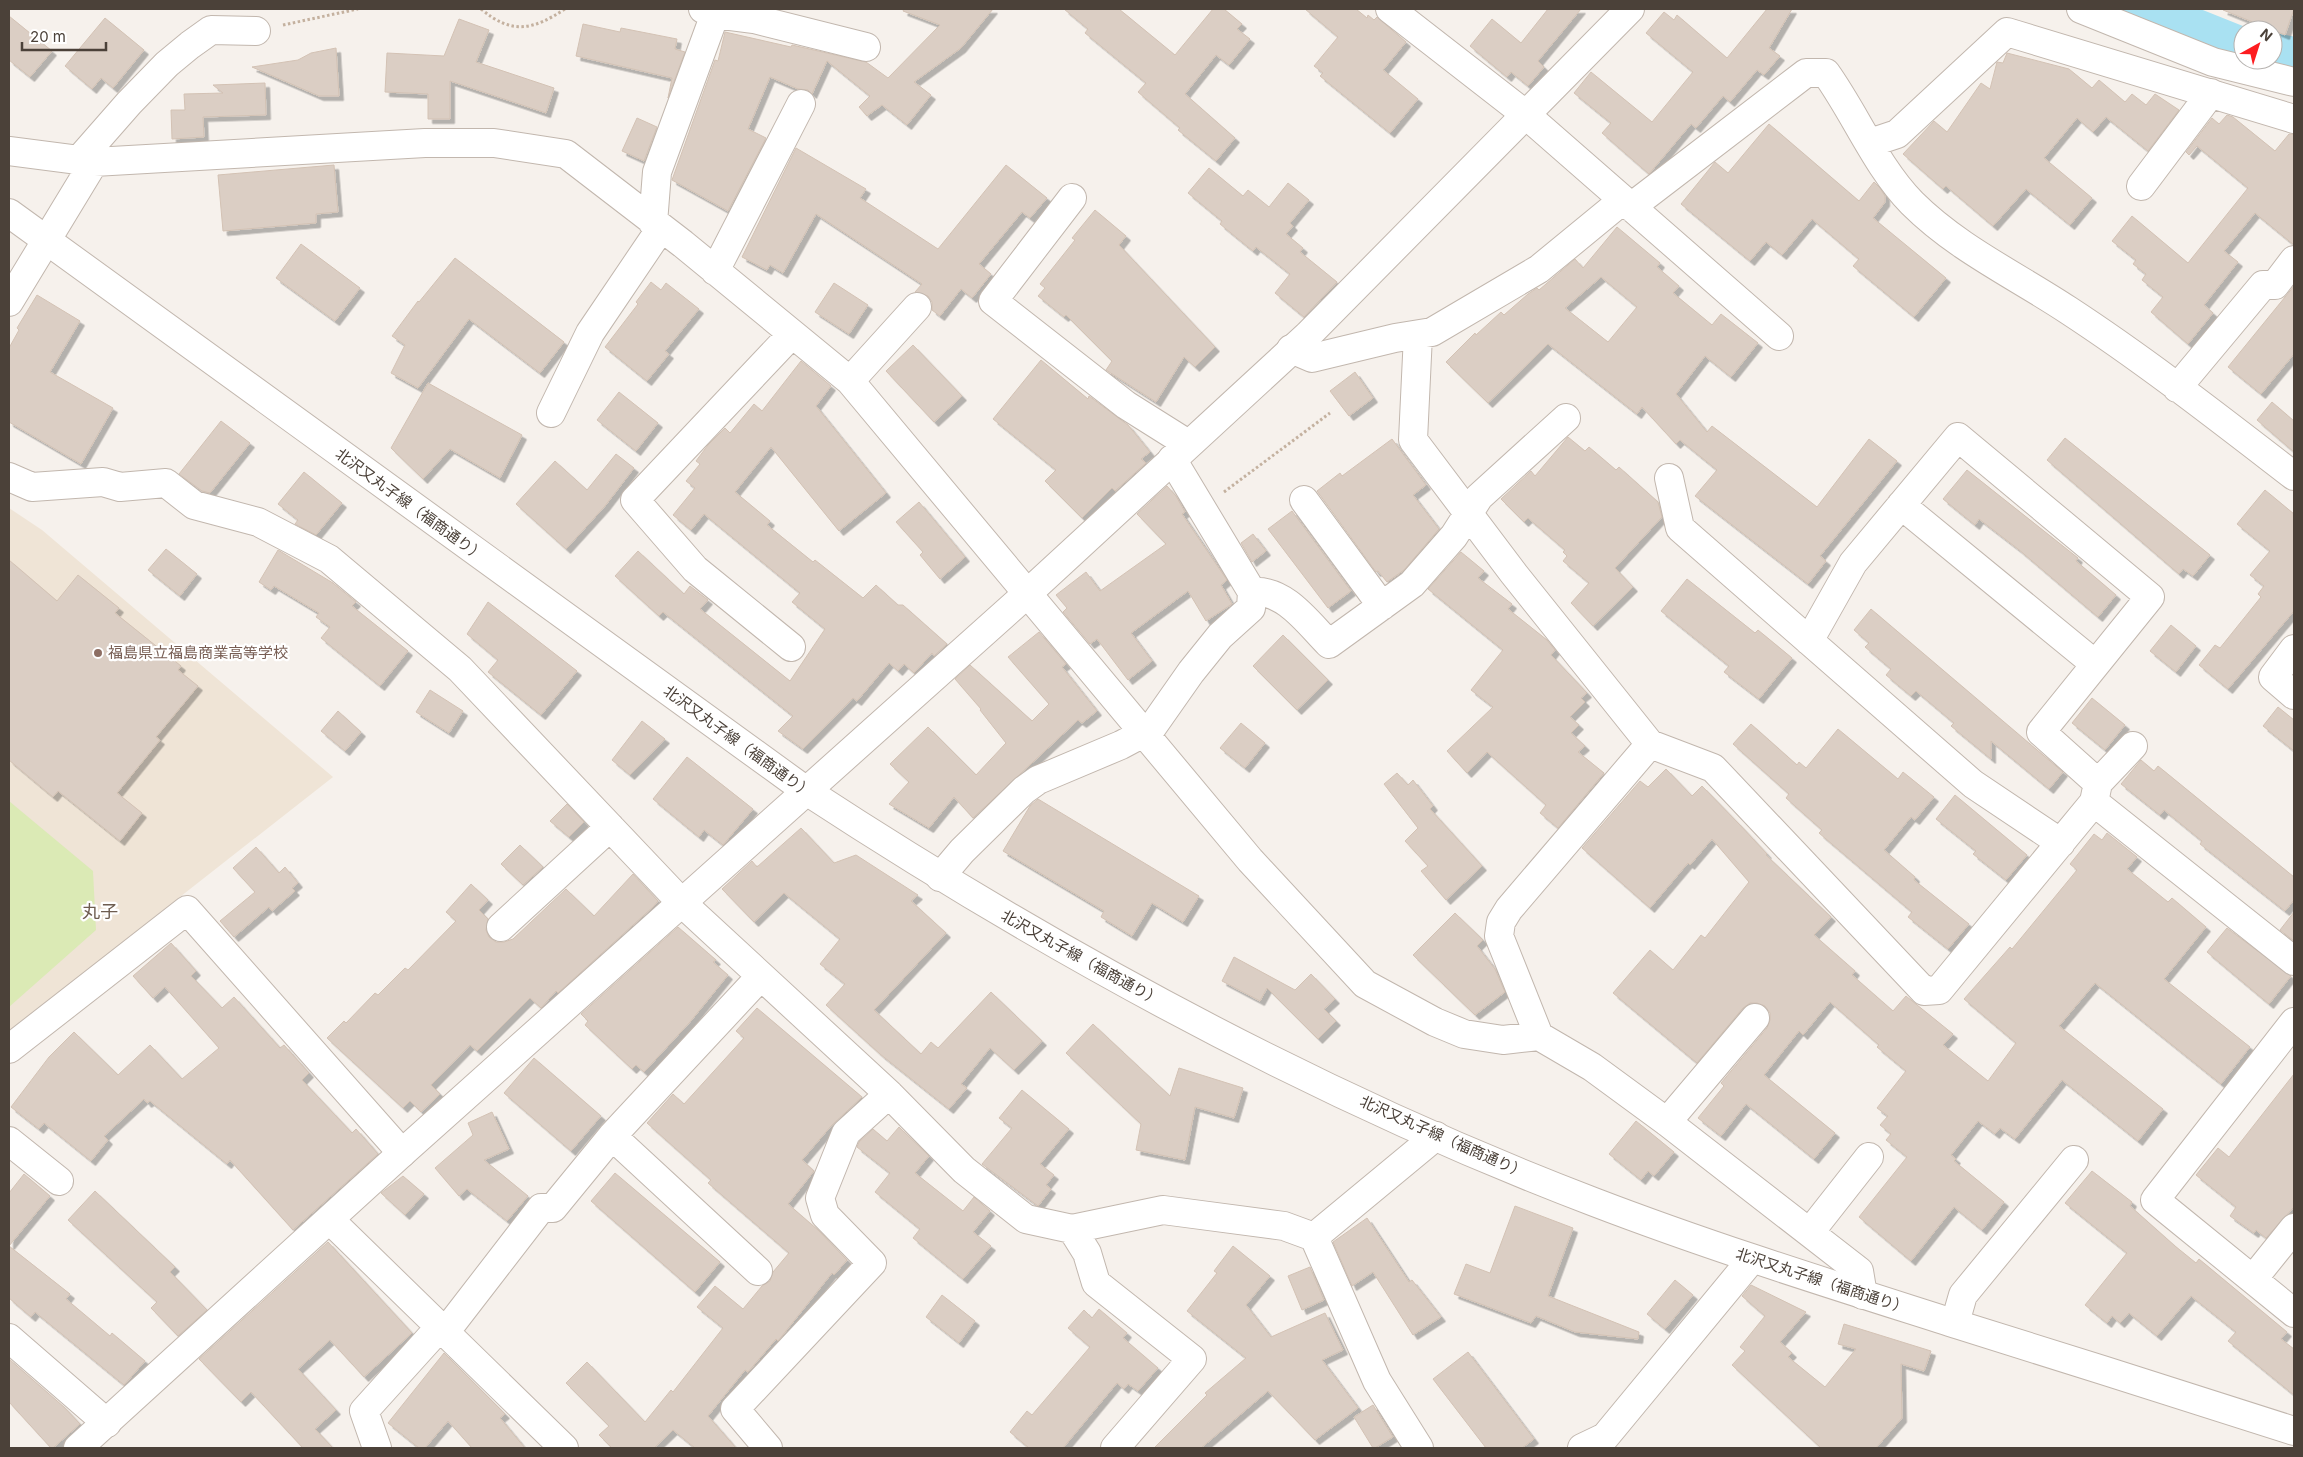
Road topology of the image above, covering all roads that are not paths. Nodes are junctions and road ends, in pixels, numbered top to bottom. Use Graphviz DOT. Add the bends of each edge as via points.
graph roads {
  1 [pos="1390,9"];
  2 [pos="1630,9"];
  3 [pos="2081,9"];
  4 [pos="709,11"];
  5 [pos="758,14"];
  6 [pos="256,31"];
  7 [pos="866,47"];
  8 [pos="2294,82"];
  9 [pos="2211,93"];
  10 [pos="801,104"];
  11 [pos="1525,114"];
  12 [pos="2294,119"];
  13 [pos="1870,143"];
  14 [pos="9,151"];
  15 [pos="86,161"];
  16 [pos="2141,186"];
  17 [pos="1072,198"];
  18 [pos="1627,204"];
  19 [pos="9,213"];
  20 [pos="657,225"];
  21 [pos="45,240"];
  22 [pos="2294,260"];
  23 [pos="714,271"];
  24 [pos="9,302"];
  25 [pos="917,307"];
  26 [pos="792,334"];
  27 [pos="1418,335"];
  28 [pos="1779,336"];
  29 [pos="1291,349"];
  30 [pos="850,381"];
  31 [pos="2177,388"];
  32 [pos="551,413"];
  33 [pos="1566,418"];
  34 [pos="1180,452"];
  35 [pos="2294,476"];
  36 [pos="9,477"];
  37 [pos="1669,478"];
  38 [pos="1304,500"];
  39 [pos="1901,505"];
  40 [pos="1468,513"];
  41 [pos="1028,592"];
  42 [pos="1252,592"];
  43 [pos="1382,606"];
  44 [pos="1809,641"];
  45 [pos="791,647"];
  46 [pos="2294,649"];
  47 [pos="2095,664"];
  48 [pos="2294,696"];
  49 [pos="1142,732"];
  50 [pos="1650,744"];
  51 [pos="2132,746"];
  52 [pos="805,790"];
  53 [pos="2096,793"];
  54 [pos="610,827"];
  55 [pos="2061,843"];
  56 [pos="940,877"];
  57 [pos="682,903"];
  58 [pos="501,927"];
  59 [pos="2294,961"];
  60 [pos="762,976"];
  61 [pos="1755,1018"];
  62 [pos="2294,1022"];
  63 [pos="1539,1036"];
  64 [pos="9,1050"];
  65 [pos="889,1094"];
  66 [pos="1668,1122"];
  67 [pos="612,1136"];
  68 [pos="1436,1136"];
  69 [pos="9,1141"];
  70 [pos="402,1153"];
  71 [pos="1869,1157"];
  72 [pos="2074,1160"];
  73 [pos="60,1181"];
  74 [pos="330,1220"];
  75 [pos="2294,1228"];
  76 [pos="1072,1229"];
  77 [pos="1810,1232"];
  78 [pos="1314,1237"];
  79 [pos="1752,1259"];
  80 [pos="758,1271"];
  81 [pos="2253,1279"];
  82 [pos="1863,1295"];
  83 [pos="2294,1313"];
  84 [pos="1955,1323"];
  85 [pos="439,1328"];
  86 [pos="9,1338"];
  87 [pos="107,1423"];
  88 [pos="2294,1431"];
  89 [pos="78,1448"];
  90 [pos="377,1448"];
  91 [pos="564,1448"];
  92 [pos="768,1448"];
  93 [pos="1115,1448"];
  94 [pos="1419,1448"];
  95 [pos="1582,1448"];
  1 -- 11 [label="street"];
  2 -- 11 [label="street"];
  3 -- 8 [label="street" via="2213,62"];
  4 -- 5 [label="street"];
  4 -- 20 [label="street" via="657,172"];
  5 -- 7 [label="street"];
  6 -- 15 [label="street" via="211,30 190,45 129,104"];
  9 -- 12 [label="street"];
  9 -- 13 [label="street" via="2007,32 1897,134"];
  9 -- 16 [label="street"];
  10 -- 23 [label="street"];
  11 -- 18 [label="street"];
  11 -- 29 [label="street"];
  13 -- 18 [label="street" via="1826,74 1806,73"];
  13 -- 31 [label="street" via="1888,175 1936,226 2068,310"];
  14 -- 15 [label="street"];
  15 -- 20 [label="street" via="425,143 522,146 566,154"];
  15 -- 21 [label="street"];
  17 -- 34 [label="street" via="993,301 1126,404"];
  18 -- 27 [label="street" via="1539,268 1432,332"];
  18 -- 28 [label="street"];
  19 -- 21 [label="street, 北沢又丸子線（福商通り）"];
  20 -- 23 [label="street"];
  20 -- 32 [label="street" via="590,333"];
  21 -- 24 [label="street"];
  21 -- 52 [label="street, 北沢又丸子線（福商通り）"];
  22 -- 31 [label="street" via="2275,285 2263,285"];
  23 -- 26 [label="street"];
  25 -- 30 [label="street"];
  26 -- 30 [label="street"];
  26 -- 45 [label="street" via="635,500 695,569"];
  27 -- 29 [label="street" via="1312,358"];
  27 -- 40 [label="street" via="1414,440"];
  29 -- 34 [label="street"];
  30 -- 41 [label="street"];
  31 -- 35 [label="street"];
  33 -- 40 [label="street" via="1479,497"];
  34 -- 41 [label="street"];
  34 -- 42 [label="street" via="1201,509"];
  36 -- 54 [label="street" via="32,487 102,482 120,488 166,483 194,505 258,522 329,559 460,669"];
  37 -- 44 [label="street" via="1680,528"];
  38 -- 43 [label="street"];
  39 -- 44 [label="street" via="1853,563"];
  39 -- 47 [label="street"];
  39 -- 47 [label="street" via="1958,436 2150,597"];
  40 -- 43 [label="street" via="1454,536 1412,584"];
  40 -- 50 [label="street"];
  41 -- 49 [label="street"];
  41 -- 52 [label="street"];
  42 -- 43 [label="street" via="1285,600 1329,644"];
  42 -- 49 [label="street" via="1251,608 1220,636 1151,729"];
  44 -- 55 [label="street" via="1973,784"];
  46 -- 48 [label="street" via="2272,677"];
  47 -- 53 [label="street" via="2041,732"];
  49 -- 56 [label="street" via="1122,745 1038,780 1024,790"];
  49 -- 63 [label="street" via="1250,860 1365,984 1464,1034 1503,1040"];
  50 -- 55 [label="street" via="1713,768 1924,991 1939,990"];
  50 -- 63 [label="street" via="1508,909 1501,922 1499,936"];
  51 -- 53 [label="street"];
  52 -- 56 [label="street, 北沢又丸子線（福商通り）"];
  52 -- 57 [label="street"];
  53 -- 55 [label="street"];
  53 -- 59 [label="street"];
  54 -- 57 [label="street"];
  54 -- 58 [label="street"];
  56 -- 68 [label="street, 北沢又丸子線（福商通り）" via="1164,1004 1286,1067"];
  57 -- 60 [label="street"];
  57 -- 70 [label="street"];
  60 -- 65 [label="street"];
  60 -- 67 [label="street"];
  61 -- 66 [label="street"];
  62 -- 81 [label="street" via="2155,1200"];
  63 -- 66 [label="street" via="1592,1067"];
  64 -- 70 [label="street" via="187,910"];
  65 -- 76 [label="street" via="964,1170 1026,1219"];
  65 -- 92 [label="street" via="846,1133 820,1198 825,1215 872,1264 735,1409"];
  66 -- 77 [label="street"];
  67 -- 80 [label="street"];
  67 -- 85 [label="street" via="553,1208 540,1208 452,1322"];
  68 -- 78 [label="street"];
  68 -- 79 [label="street, 北沢又丸子線（福商通り）" via="1592,1201"];
  69 -- 73 [label="street"];
  70 -- 74 [label="street"];
  71 -- 77 [label="street"];
  72 -- 84 [label="street" via="1963,1295"];
  74 -- 85 [label="street"];
  74 -- 87 [label="street"];
  75 -- 81 [label="street"];
  76 -- 78 [label="street" via="1163,1210 1284,1226"];
  76 -- 93 [label="street" via="1087,1253 1096,1283 1192,1358"];
  77 -- 82 [label="street" via="1860,1271"];
  78 -- 94 [label="street" via="1377,1381"];
  79 -- 82 [label="street, 北沢又丸子線（福商通り）"];
  79 -- 95 [label="street" via="1605,1437"];
  81 -- 83 [label="street"];
  82 -- 84 [label="street, 北沢又丸子線（福商通り）"];
  84 -- 88 [label="street, 北沢又丸子線（福商通り）"];
  85 -- 90 [label="street" via="364,1411"];
  85 -- 91 [label="street"];
  86 -- 87 [label="street"];
  87 -- 89 [label="street"];
}
